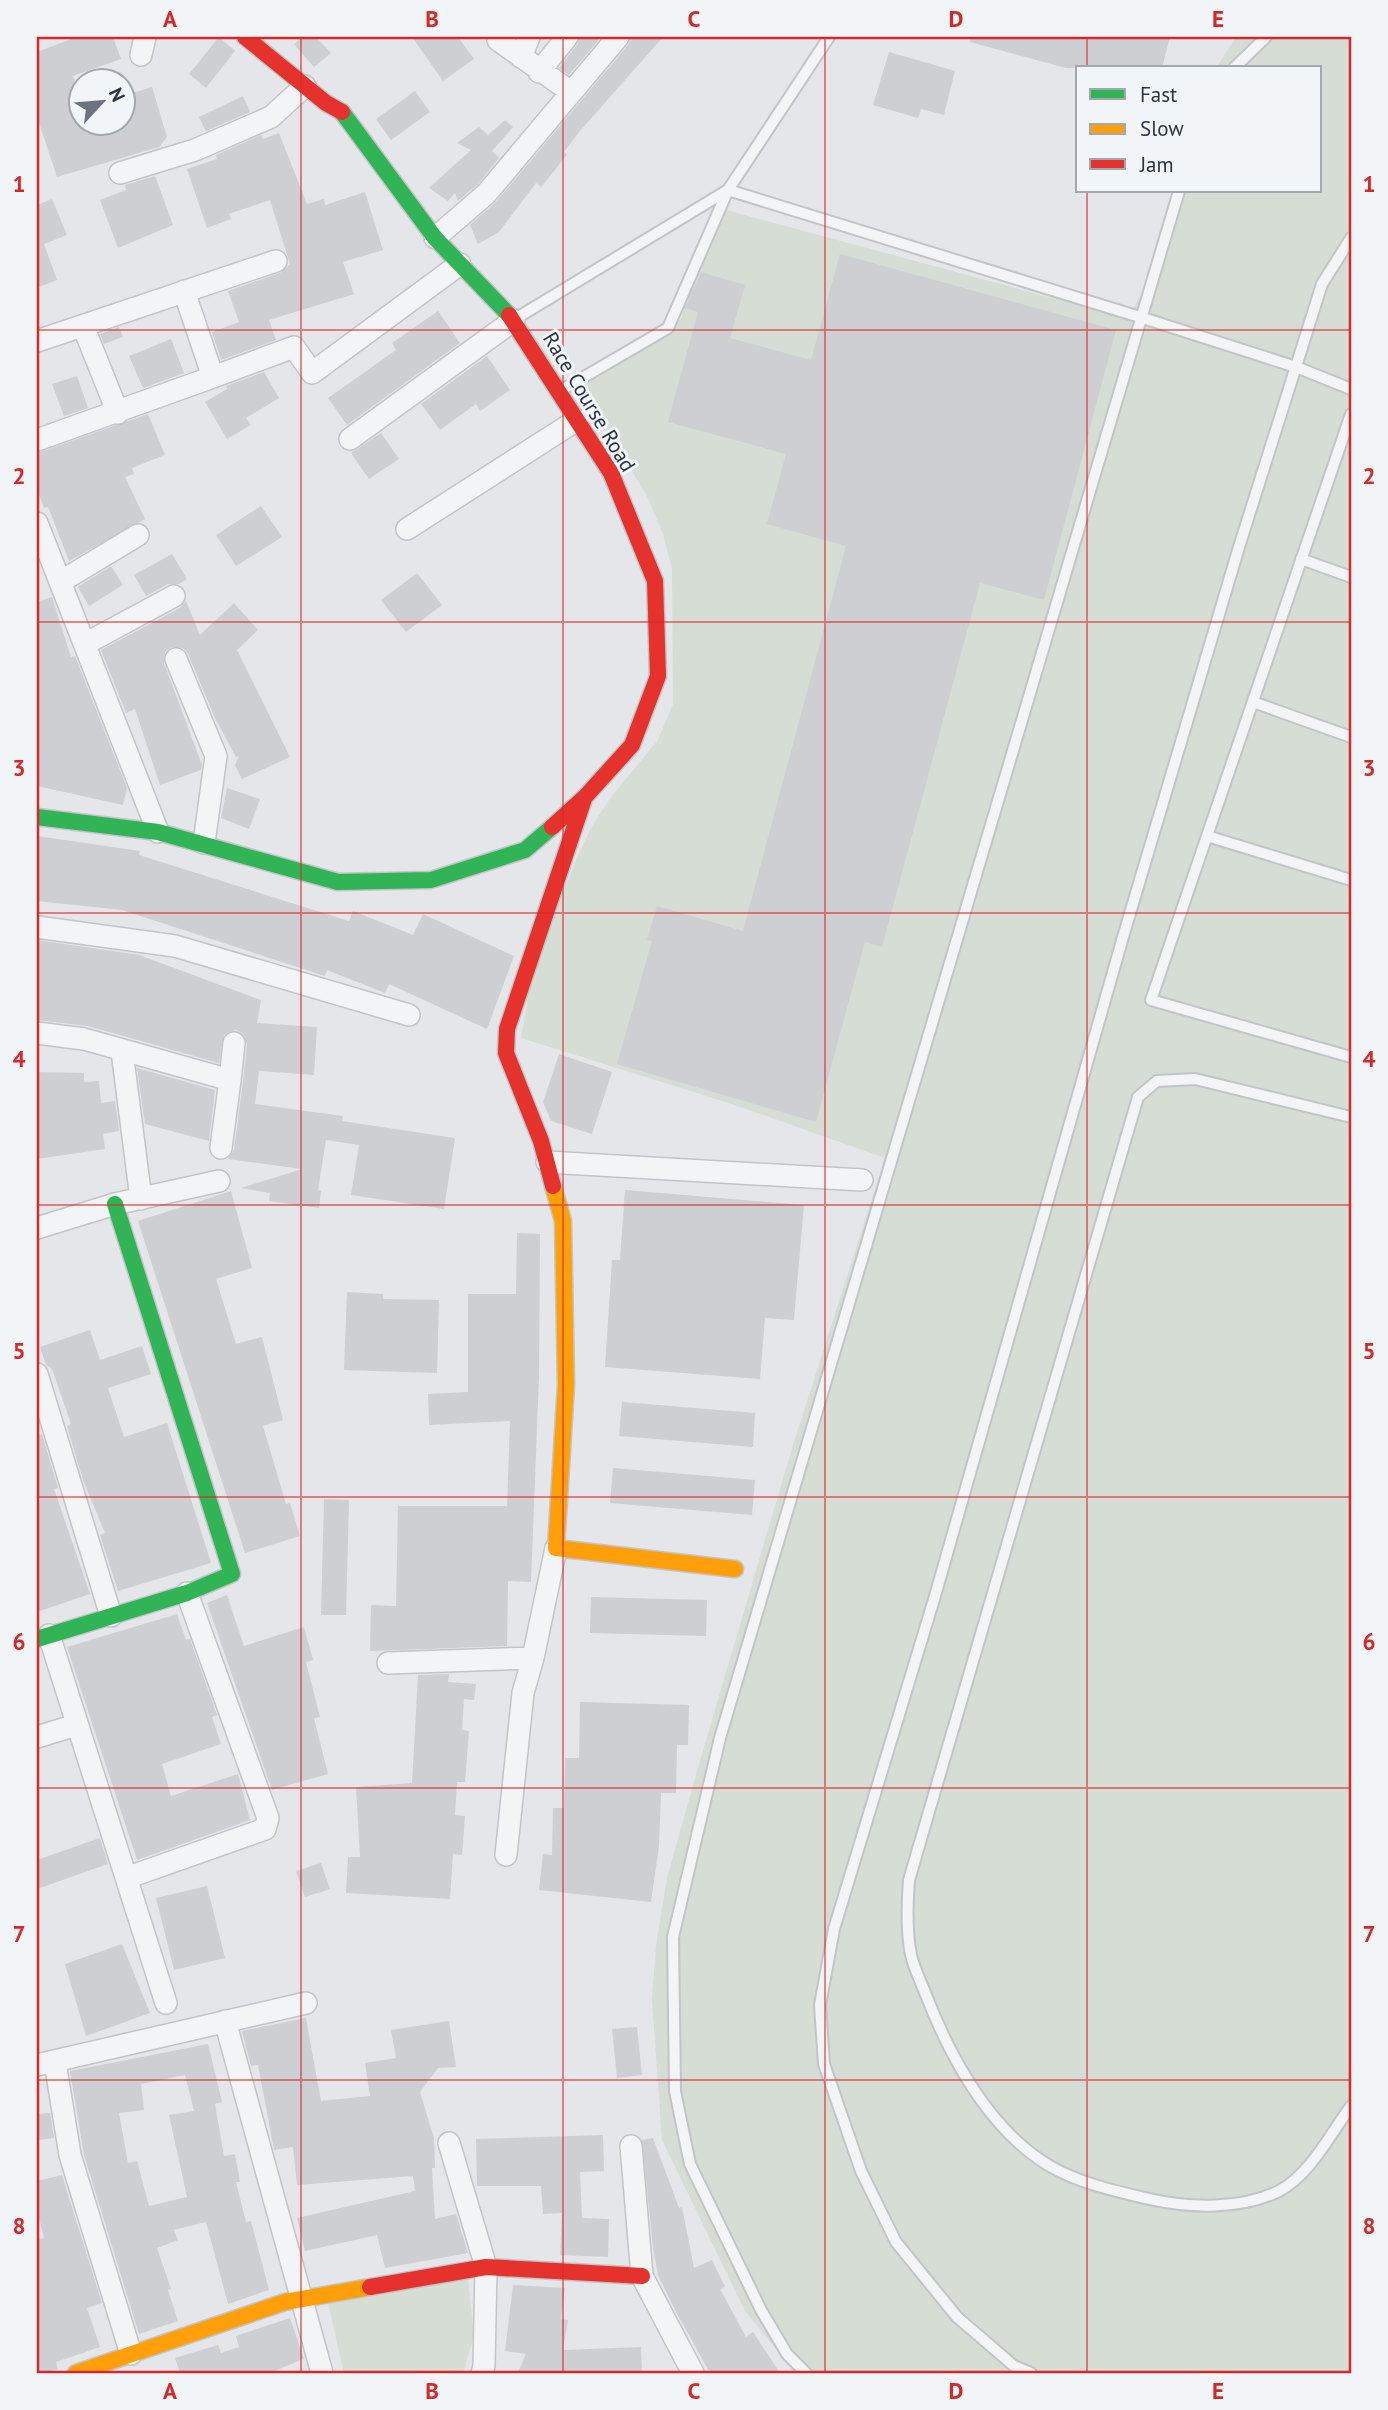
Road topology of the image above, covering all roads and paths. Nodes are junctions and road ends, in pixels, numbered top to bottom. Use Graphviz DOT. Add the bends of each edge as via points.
graph roads {
  1 [pos="567,37"];
  2 [pos="618,37"];
  3 [pos="829,37"];
  4 [pos="1266,37"];
  5 [pos="252,39"];
  6 [pos="498,40"];
  7 [pos="525,47"];
  8 [pos="1236,66"];
  9 [pos="539,72"];
  10 [pos="305,86"];
  11 [pos="571,92"];
  12 [pos="120,173"];
  13 [pos="728,190"];
  14 [pos="1180,192"];
  15 [pos="435,238"];
  16 [pos="1351,238"];
  17 [pos="276,261"];
  18 [pos="460,264"];
  19 [pos="184,291"];
  20 [pos="1143,318"];
  21 [pos="514,320"];
  22 [pos="83,326"];
  23 [pos="37,341"];
  24 [pos="1296,368"];
  25 [pos="213,377"];
  26 [pos="1351,390"];
  27 [pos="559,392"];
  28 [pos="118,413"];
  29 [pos="1351,414"];
  30 [pos="578,420"];
  31 [pos="350,439"];
  32 [pos="37,440"];
  33 [pos="37,523"];
  34 [pos="407,529"];
  35 [pos="138,535"];
  36 [pos="1301,559"];
  37 [pos="1351,577"];
  38 [pos="60,582"];
  39 [pos="174,596"];
  40 [pos="85,644"];
  41 [pos="176,659"];
  42 [pos="1253,702"];
  43 [pos="1351,737"];
  44 [pos="585,797"];
  45 [pos="37,817"];
  46 [pos="158,832"];
  47 [pos="1207,836"];
  48 [pos="204,843"];
  49 [pos="1351,880"];
  50 [pos="37,927"];
  51 [pos="409,1015"];
  52 [pos="37,1034"];
  53 [pos="234,1044"];
  54 [pos="122,1051"];
  55 [pos="1351,1057"];
  56 [pos="230,1080"];
  57 [pos="1351,1117"];
  58 [pos="221,1148"];
  59 [pos="547,1162"];
  60 [pos="862,1180"];
  61 [pos="219,1181"];
  62 [pos="141,1199"];
  63 [pos="114,1204"];
  64 [pos="37,1228"];
  65 [pos="37,1374"];
  66 [pos="556,1548"];
  67 [pos="736,1569"];
  68 [pos="187,1593"];
  69 [pos="111,1616"];
  70 [pos="43,1637"];
  71 [pos="533,1658"];
  72 [pos="388,1663"];
  73 [pos="76,1725"];
  74 [pos="37,1737"];
  75 [pos="506,1855"];
  76 [pos="129,1877"];
  77 [pos="166,2003"];
  78 [pos="306,2003"];
  79 [pos="225,2021"];
  80 [pos="46,2064"];
  81 [pos="1351,2106"];
  82 [pos="449,2143"];
  83 [pos="631,2146"];
  84 [pos="486,2267"];
  85 [pos="642,2276"];
  86 [pos="299,2300"];
  87 [pos="131,2354"];
  88 [pos="76,2373"];
  89 [pos="322,2373"];
  90 [pos="482,2373"];
  91 [pos="693,2373"];
  92 [pos="806,2373"];
  93 [pos="1031,2373"];
  1 -- 9 [label="street"];
  2 -- 11 [label="street"];
  3 -- 13 [label="lane"];
  4 -- 8 [label="lane"];
  5 -- 10 [label="street, Race Course Road"];
  6 -- 7 [label="street"];
  7 -- 9 [label="street"];
  9 -- 11 [label="street"];
  10 -- 12 [label="street" via="271,117 195,150"];
  10 -- 15 [label="street, Race Course Road" via="339,108"];
  11 -- 15 [label="street" via="486,194"];
  13 -- 20 [label="lane"];
  13 -- 21 [label="lane"];
  13 -- 27 [label="lane" via="668,328"];
  14 -- 20 [label="lane"];
  15 -- 18 [label="street, Race Course Road"];
  16 -- 24 [label="lane" via="1322,284"];
  17 -- 19 [label="street"];
  18 -- 21 [label="street, Race Course Road"];
  18 -- 25 [label="street" via="312,373 294,347"];
  19 -- 22 [label="street"];
  19 -- 25 [label="street"];
  20 -- 24 [label="lane"];
  20 -- 92 [label="lane" via="720,1738 673,1937 675,2091 690,2164 761,2310 787,2354"];
  21 -- 27 [label="street, Race Course Road"];
  21 -- 31 [label="street"];
  22 -- 23 [label="street"];
  22 -- 28 [label="street"];
  24 -- 26 [label="lane"];
  24 -- 93 [label="lane" via="1239,547 834,1929 820,2005 824,2064 861,2171 896,2242 957,2317 1014,2366"];
  25 -- 28 [label="street"];
  27 -- 30 [label="street, Race Course Road"];
  28 -- 32 [label="street"];
  29 -- 36 [label="lane"];
  30 -- 34 [label="street"];
  30 -- 44 [label="street, Race Course Road" via="611,473 655,581 658,676 632,745"];
  33 -- 38 [label="street"];
  35 -- 38 [label="street"];
  36 -- 37 [label="lane"];
  36 -- 42 [label="lane"];
  38 -- 40 [label="street"];
  39 -- 40 [label="street"];
  40 -- 46 [label="street"];
  41 -- 48 [label="street" via="216,756"];
  42 -- 43 [label="lane"];
  42 -- 47 [label="lane"];
  44 -- 48 [label="street, Race Course Road" via="525,850 430,880 338,882"];
  44 -- 59 [label="street" via="507,1029 506,1054"];
  45 -- 46 [label="street, Race Course Road"];
  46 -- 48 [label="street, Race Course Road"];
  47 -- 49 [label="lane"];
  47 -- 55 [label="lane" via="1152,1000"];
  50 -- 51 [label="street" via="175,946"];
  52 -- 54 [label="street"];
  53 -- 56 [label="street"];
  54 -- 56 [label="street"];
  54 -- 62 [label="street"];
  56 -- 58 [label="street"];
  57 -- 81 [label="lane" via="1195,1079 1157,1081 1138,1097 916,1854 906,1911 911,1956 936,2019 977,2097 1016,2140 1049,2166 1103,2189 1178,2206 1237,2203 1280,2191 1297,2177"];
  59 -- 60 [label="street"];
  59 -- 66 [label="street" via="563,1221 566,1385"];
  61 -- 62 [label="street"];
  62 -- 63 [label="street"];
  63 -- 64 [label="street"];
  63 -- 68 [label="street" via="232,1574"];
  65 -- 69 [label="street"];
  66 -- 67 [label="street"];
  66 -- 71 [label="street"];
  68 -- 69 [label="street"];
  68 -- 76 [label="street" via="268,1818 265,1829"];
  69 -- 70 [label="street"];
  70 -- 73 [label="street"];
  71 -- 72 [label="street"];
  71 -- 75 [label="street" via="523,1693"];
  73 -- 74 [label="street"];
  73 -- 76 [label="street"];
  76 -- 77 [label="street"];
  78 -- 79 [label="street"];
  79 -- 80 [label="street"];
  79 -- 86 [label="street"];
  80 -- 87 [label="street"];
  82 -- 84 [label="street"];
  83 -- 85 [label="street"];
  84 -- 85 [label="street"];
  84 -- 86 [label="street"];
  84 -- 90 [label="street"];
  85 -- 91 [label="street"];
  86 -- 87 [label="street"];
  86 -- 89 [label="street"];
  87 -- 88 [label="street"];
}
